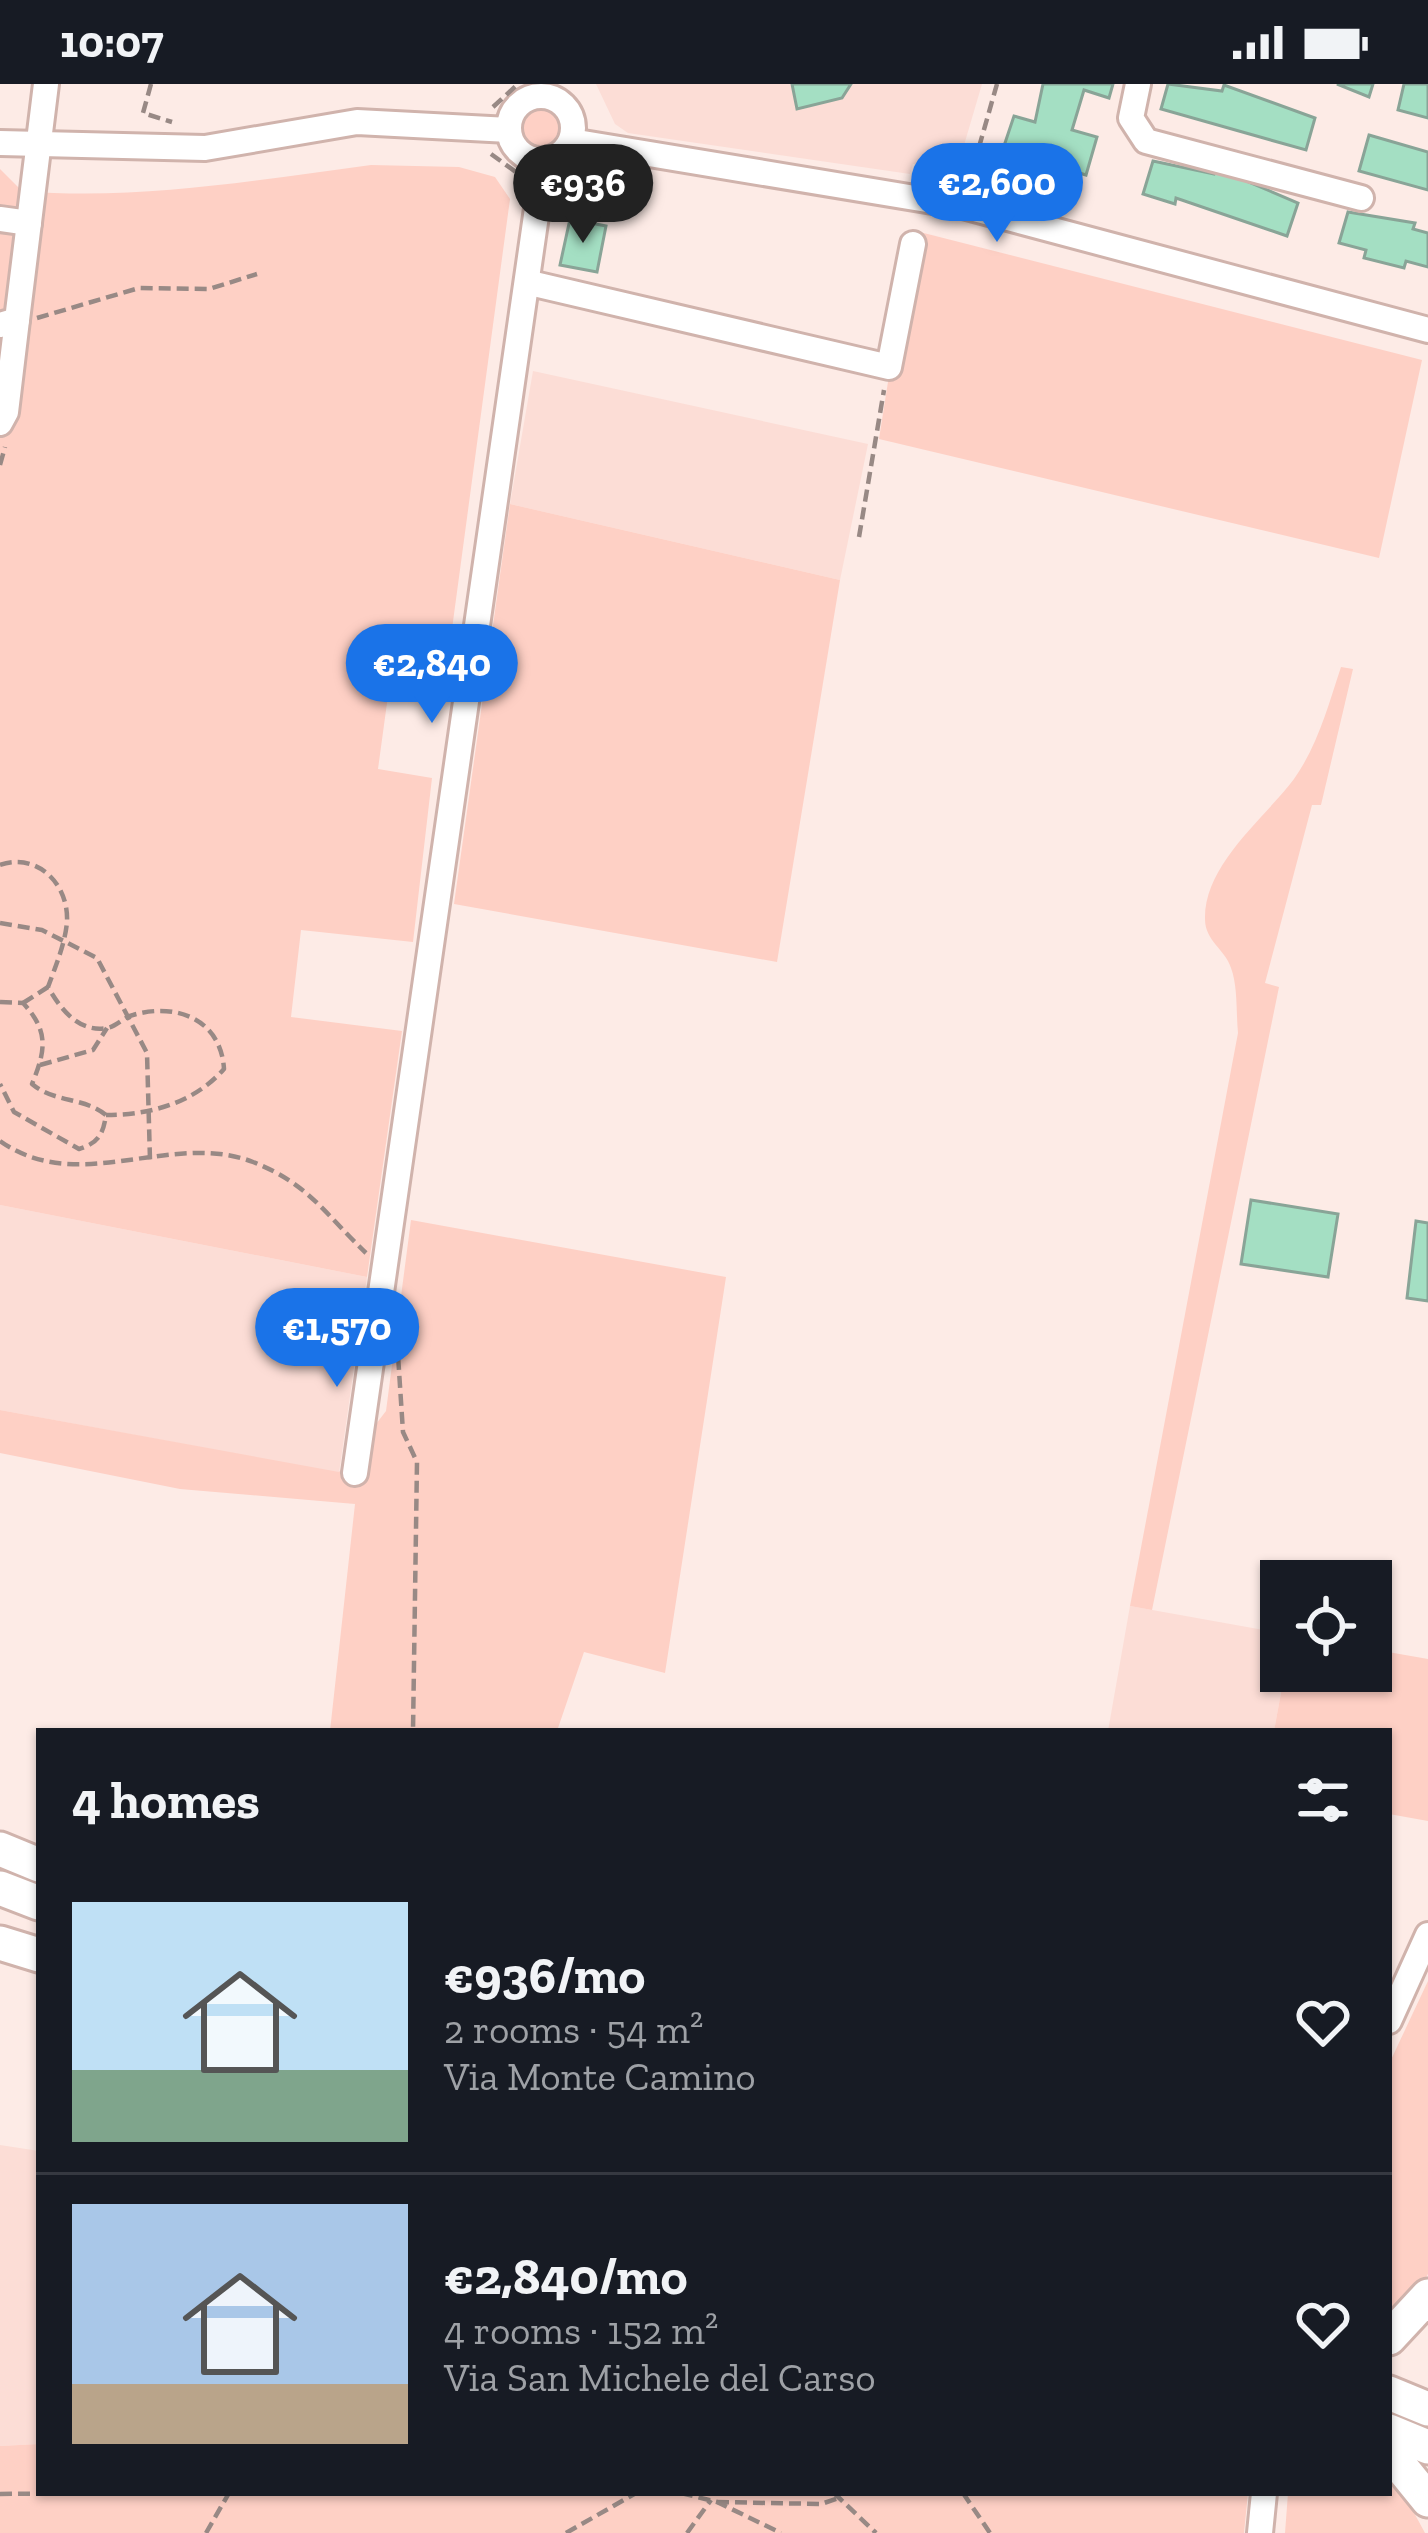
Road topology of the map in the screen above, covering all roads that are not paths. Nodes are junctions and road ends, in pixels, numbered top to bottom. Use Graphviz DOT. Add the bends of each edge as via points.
graph roads {
  1 [pos="46,84"];
  2 [pos="1138,84"];
  3 [pos="556,91"];
  4 [pos="509,130"];
  5 [pos="571,141"];
  6 [pos="0,143"];
  7 [pos="39,147"];
  8 [pos="543,168"];
  9 [pos="1361,198"];
  10 [pos="0,219"];
  11 [pos="29,224"];
  12 [pos="913,244"];
  13 [pos="530,283"];
  14 [pos="14,321"];
  15 [pos="1428,330"];
  16 [pos="0,423"];
  17 [pos="356,1473"];
  18 [pos="0,1849"];
  19 [pos="36,1864"];
  20 [pos="0,1888"];
  21 [pos="36,1902"];
  22 [pos="1428,1935"];
  23 [pos="0,1943"];
  24 [pos="36,1954"];
  25 [pos="1392,2014"];
  26 [pos="1428,2296"];
  27 [pos="1392,2335"];
  28 [pos="1392,2394"];
  29 [pos="1428,2409"];
  30 [pos="1392,2432"];
  31 [pos="1428,2447"];
  32 [pos="1392,2456"];
  33 [pos="1264,2496"];
  34 [pos="1428,2500"];
  35 [pos="1260,2533"];
  1 -- 7 [label="street"];
  2 -- 9 [label="street" via="1131,118 1146,141"];
  3 -- 4 [label="street" via="523,101"];
  3 -- 5 [label="street" via="573,121"];
  4 -- 7 [label="street" via="357,122 206,148"];
  4 -- 8 [label="street" via="518,151"];
  5 -- 8 [label="street"];
  5 -- 15 [label="street" via="963,206"];
  6 -- 7 [label="street"];
  7 -- 11 [label="street"];
  8 -- 13 [label="street"];
  10 -- 11 [label="street"];
  11 -- 14 [label="street"];
  12 -- 13 [label="street" via="889,367"];
  13 -- 17 [label="street"];
  14 -- 16 [label="street"];
  18 -- 19 [label="highway"];
  20 -- 21 [label="highway"];
  22 -- 25 [label="street"];
  23 -- 24 [label="highway"];
  26 -- 27 [label="highway"];
  28 -- 29 [label="highway"];
  30 -- 31 [label="highway"];
  32 -- 34 [label="highway"];
  33 -- 35 [label="street"];
}
